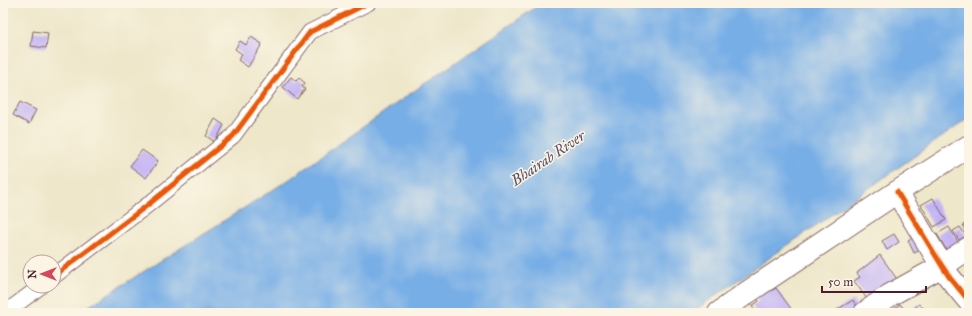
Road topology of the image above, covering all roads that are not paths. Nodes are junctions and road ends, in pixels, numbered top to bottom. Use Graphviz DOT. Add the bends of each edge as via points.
graph roads {
  1 [pos="368,3"];
  2 [pos="969,146"];
  3 [pos="897,192"];
  4 [pos="969,248"];
  5 [pos="942,266"];
  6 [pos="62,270"];
  7 [pos="30,294"];
  8 [pos="969,301"];
  9 [pos="5,313"];
  10 [pos="719,313"];
  11 [pos="865,313"];
  1 -- 6 [label="street" via="310,32 232,136 149,204"];
  2 -- 3 [label="main road"];
  3 -- 5 [label="main road"];
  3 -- 10 [label="main road"];
  4 -- 5 [label="main road"];
  5 -- 8 [label="main road"];
  5 -- 11 [label="main road" via="890,294"];
  7 -- 9 [label="street"];
}
